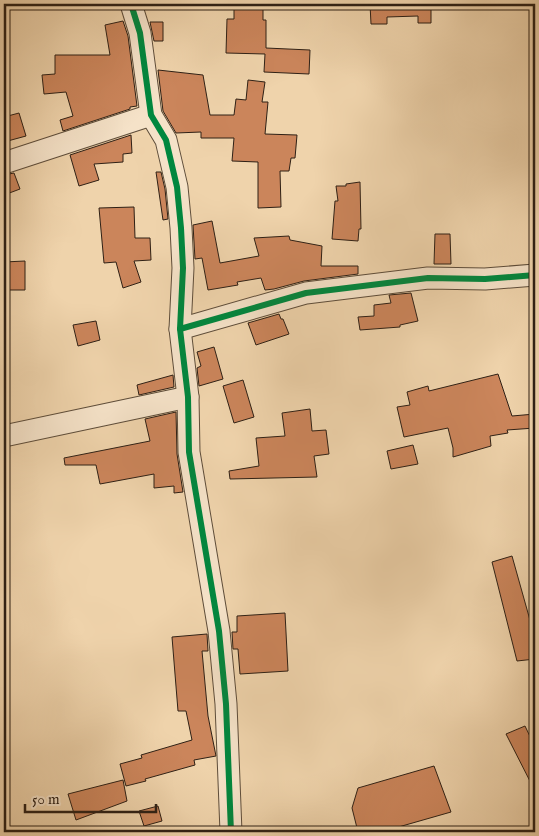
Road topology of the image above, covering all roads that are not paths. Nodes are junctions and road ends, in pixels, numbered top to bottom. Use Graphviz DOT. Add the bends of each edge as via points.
graph roads {
  1 [pos="131,4"];
  2 [pos="150,115"];
  3 [pos="4,163"];
  4 [pos="535,275"];
  5 [pos="180,329"];
  6 [pos="188,397"];
  7 [pos="4,436"];
  8 [pos="231,832"];
  1 -- 2 [label="street" via="140,33"];
  2 -- 3 [label="street"];
  2 -- 5 [label="street" via="166,140 177,187 183,268"];
  4 -- 5 [label="street" via="485,279 428,278 306,293"];
  5 -- 6 [label="street"];
  6 -- 7 [label="street"];
  6 -- 8 [label="street" via="189,452 220,631"];
}
